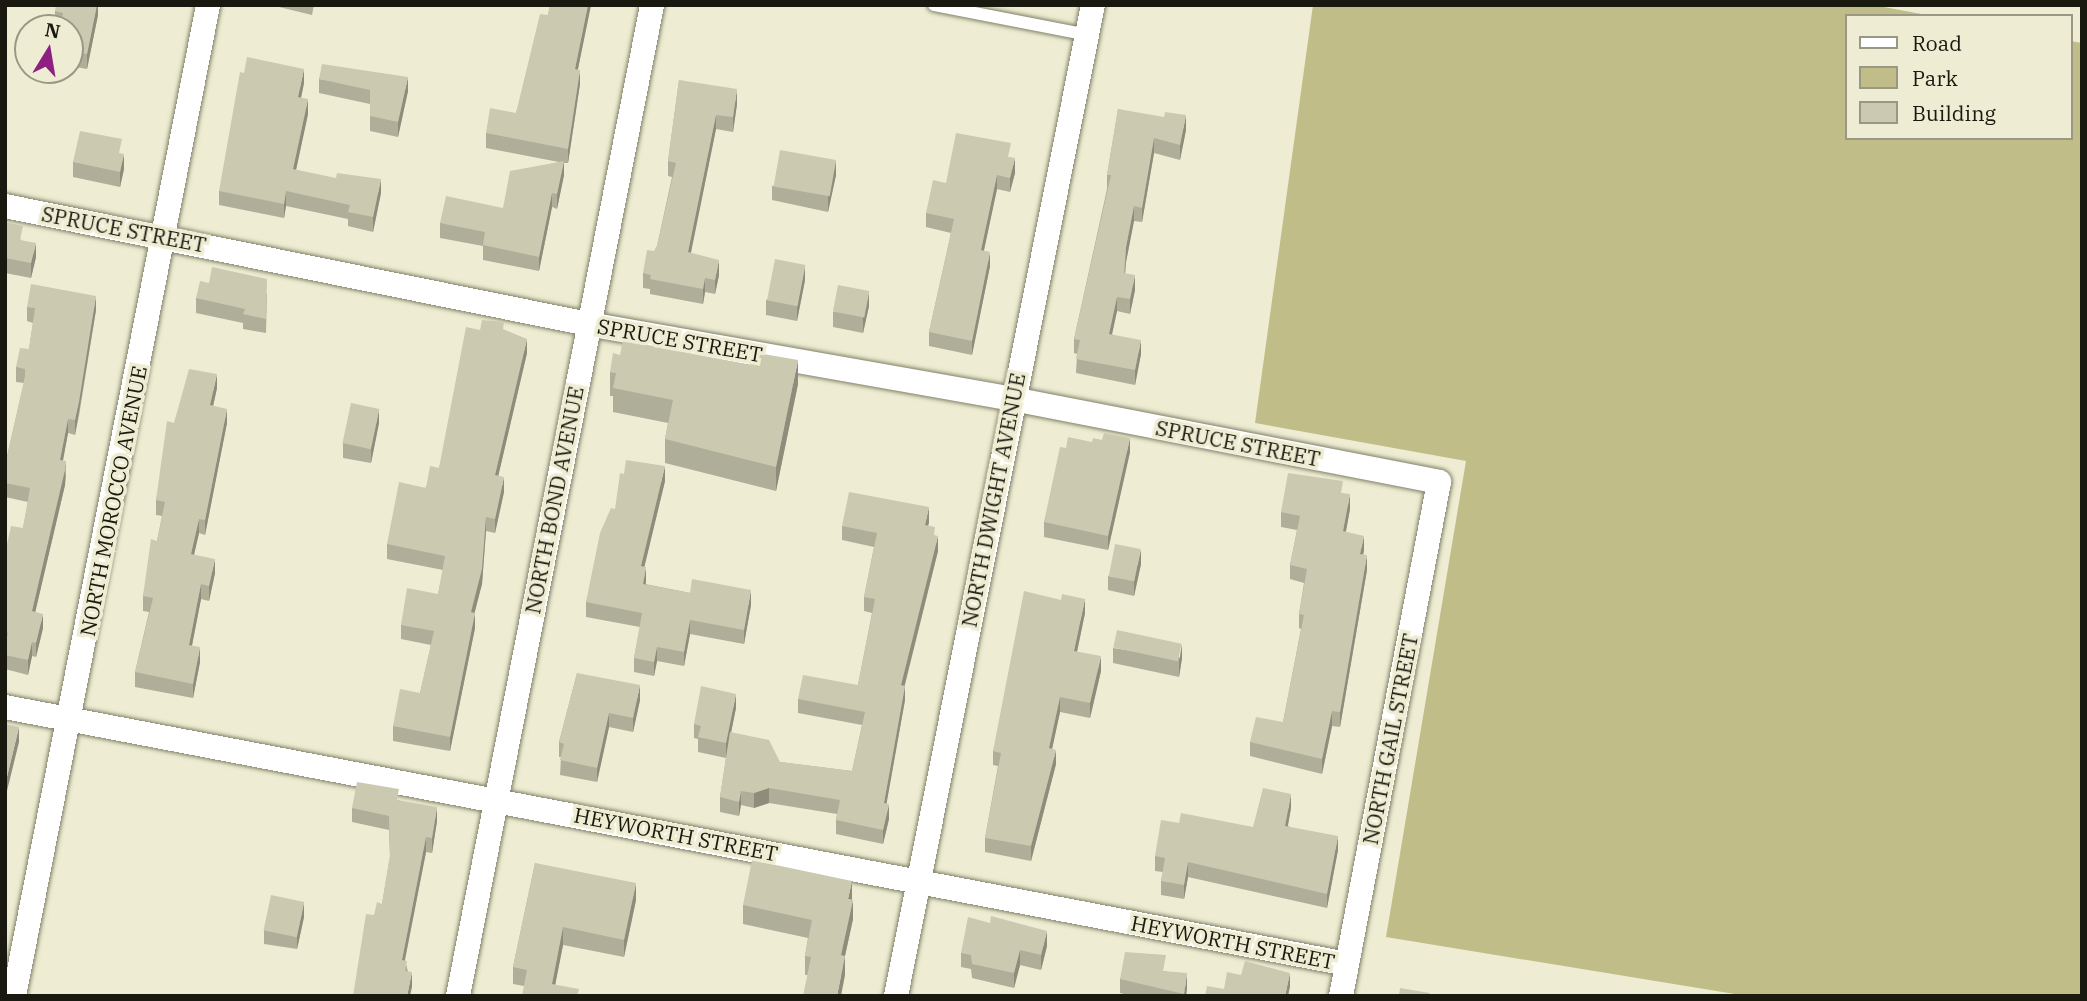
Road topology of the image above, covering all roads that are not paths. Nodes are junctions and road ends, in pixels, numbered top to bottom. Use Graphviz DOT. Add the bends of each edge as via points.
graph roads {
  1 [pos="208,5"];
  2 [pos="652,5"];
  3 [pos="934,5"];
  4 [pos="1093,5"];
  5 [pos="1087,35"];
  6 [pos="5,206"];
  7 [pos="163,236"];
  8 [pos="589,324"];
  9 [pos="1013,399"];
  10 [pos="1439,482"];
  11 [pos="5,706"];
  12 [pos="71,719"];
  13 [pos="496,800"];
  14 [pos="919,881"];
  15 [pos="1347,964"];
  16 [pos="14,996"];
  17 [pos="458,996"];
  18 [pos="896,996"];
  19 [pos="1341,996"];
  1 -- 7 [label="street, NORTH MOROCCO AVENUE"];
  2 -- 8 [label="street, NORTH BOND AVENUE"];
  3 -- 5 [label="lane"];
  4 -- 5 [label="street, NORTH DWIGHT AVENUE"];
  5 -- 9 [label="street, NORTH DWIGHT AVENUE"];
  6 -- 7 [label="street, SPRUCE STREET"];
  7 -- 8 [label="street, SPRUCE STREET"];
  7 -- 12 [label="street, NORTH MOROCCO AVENUE"];
  8 -- 9 [label="street, SPRUCE STREET"];
  8 -- 13 [label="street, NORTH BOND AVENUE"];
  9 -- 10 [label="street, SPRUCE STREET"];
  9 -- 14 [label="street, NORTH DWIGHT AVENUE"];
  10 -- 15 [label="street, NORTH GAIL STREET"];
  11 -- 12 [label="street, HEYWORTH STREET"];
  12 -- 13 [label="street, HEYWORTH STREET"];
  12 -- 16 [label="street, NORTH MOROCCO AVENUE"];
  13 -- 14 [label="street, HEYWORTH STREET"];
  13 -- 17 [label="street, NORTH BOND AVENUE"];
  14 -- 15 [label="street, HEYWORTH STREET"];
  14 -- 18 [label="street, NORTH DWIGHT AVENUE"];
  15 -- 19 [label="street, NORTH GAIL STREET"];
}
